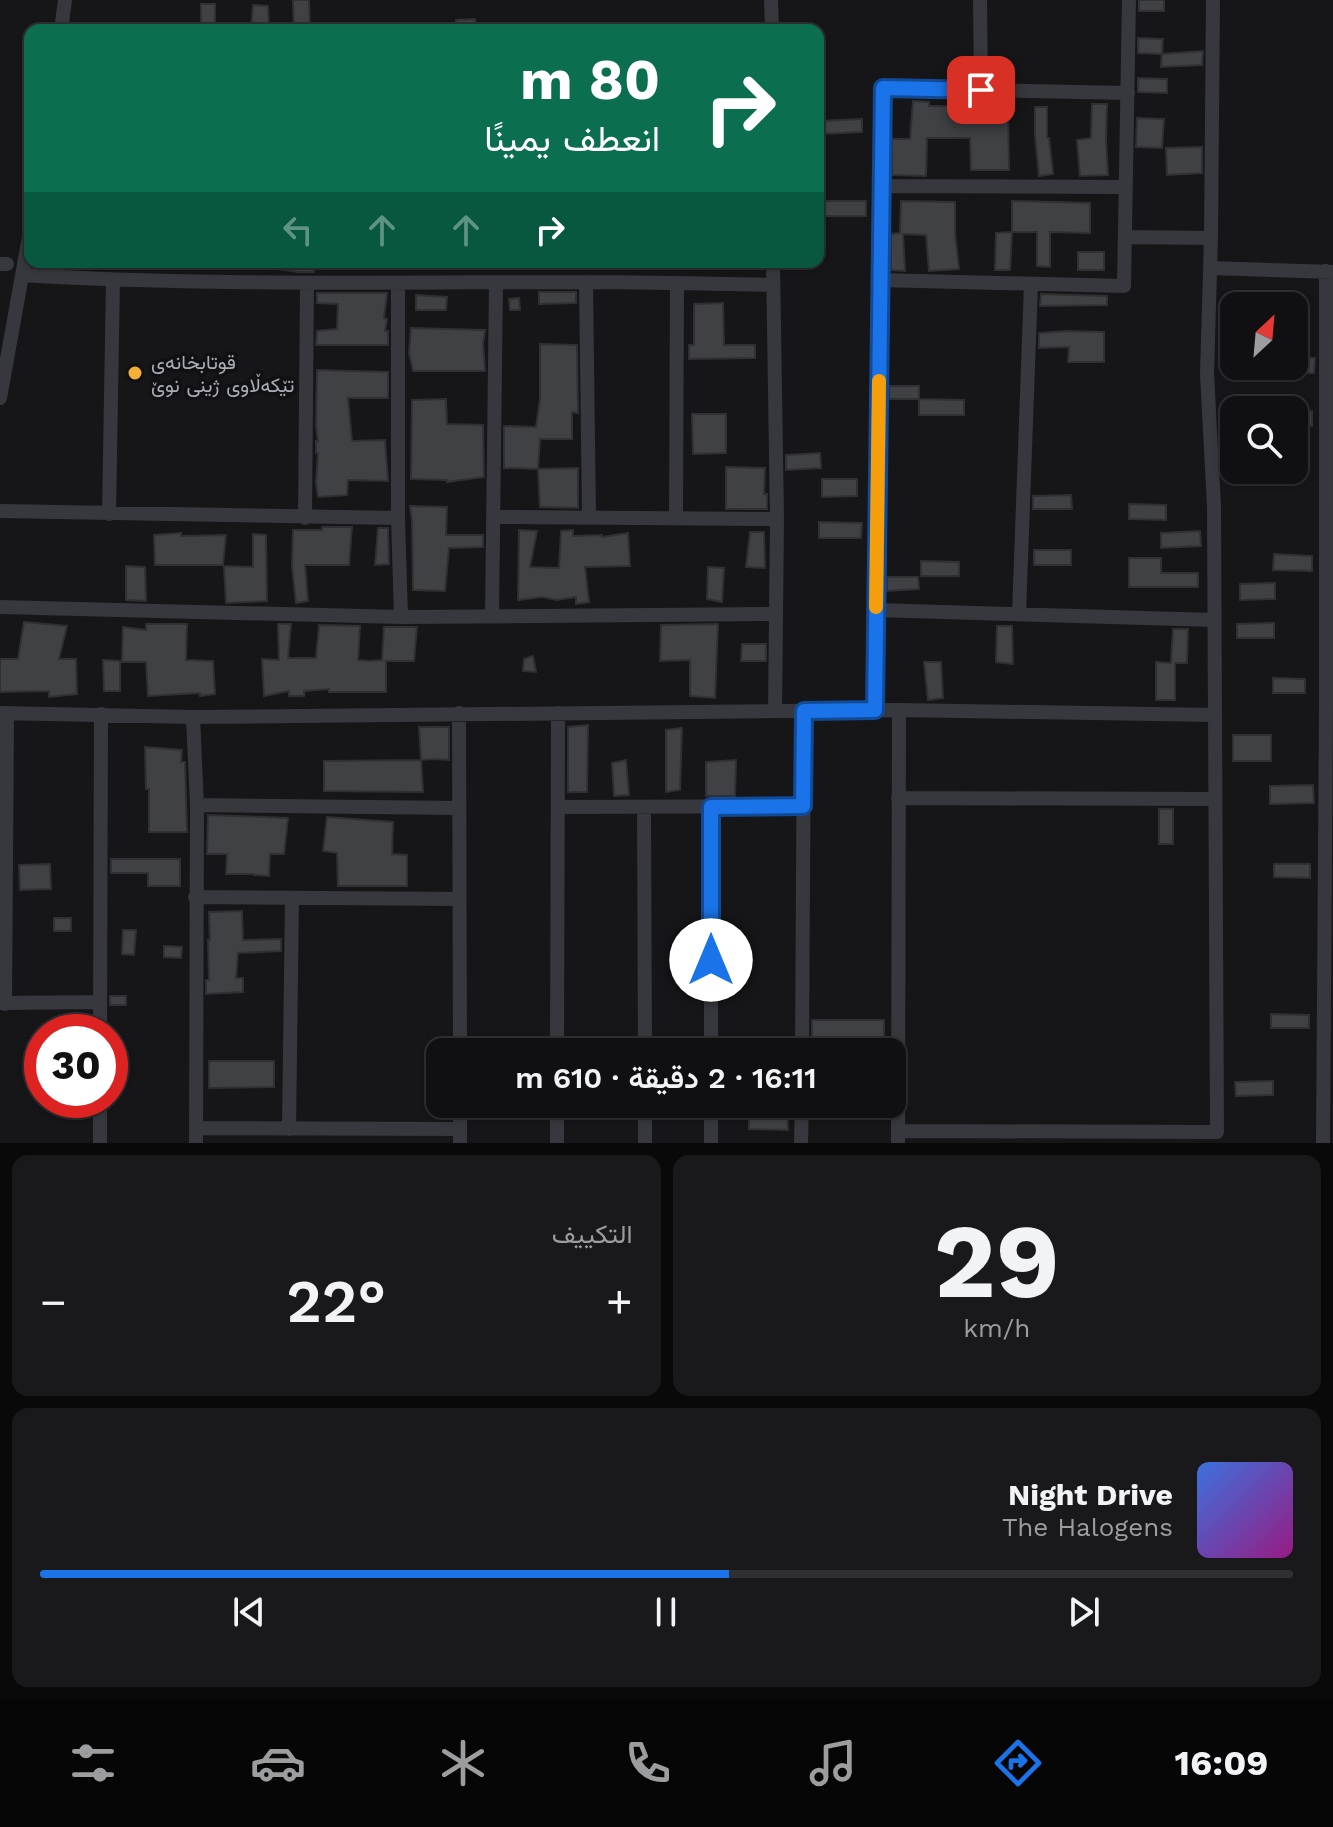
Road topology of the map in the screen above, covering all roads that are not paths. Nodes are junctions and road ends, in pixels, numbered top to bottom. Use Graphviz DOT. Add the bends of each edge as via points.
graph roads {
  1 [pos="65,0"];
  2 [pos="771,0"];
  3 [pos="980,0"];
  4 [pos="1129,0"];
  5 [pos="1213,0"];
  6 [pos="62,24"];
  7 [pos="772,24"];
  8 [pos="981,90"];
  9 [pos="1128,93"];
  10 [pos="881,186"];
  11 [pos="1126,187"];
  12 [pos="1125,237"];
  13 [pos="1211,238"];
  14 [pos="24,264"];
  15 [pos="773,268"];
  16 [pos="1210,268"];
  17 [pos="1330,272"];
  18 [pos="22,275"];
  19 [pos="113,280"];
  20 [pos="880,280"];
  21 [pos="586,282"];
  22 [pos="496,283"];
  23 [pos="307,284"];
  24 [pos="398,284"];
  25 [pos="677,284"];
  26 [pos="1031,284"];
  27 [pos="773,285"];
  28 [pos="1329,372"];
  29 [pos="0,398"];
  30 [pos="0,511"];
  31 [pos="109,514"];
  32 [pos="493,517"];
  33 [pos="589,517"];
  34 [pos="305,518"];
  35 [pos="398,518"];
  36 [pos="676,518"];
  37 [pos="777,519"];
  38 [pos="0,607"];
  39 [pos="876,610"];
  40 [pos="776,614"];
  41 [pos="1019,614"];
  42 [pos="492,616"];
  43 [pos="401,617"];
  44 [pos="1214,620"];
  45 [pos="1330,705"];
  46 [pos="875,710"];
  47 [pos="899,710"];
  48 [pos="775,711"];
  49 [pos="804,711"];
  50 [pos="4,713"];
  51 [pos="459,713"];
  52 [pos="558,713"];
  53 [pos="101,714"];
  54 [pos="1214,715"];
  55 [pos="193,717"];
  56 [pos="898,798"];
  57 [pos="1214,799"];
  58 [pos="197,805"];
  59 [pos="803,806"];
  60 [pos="558,807"];
  61 [pos="644,807"];
  62 [pos="711,807"];
  63 [pos="459,808"];
  64 [pos="195,897"];
  65 [pos="1328,897"];
  66 [pos="292,898"];
  67 [pos="459,899"];
  68 [pos="1328,986"];
  69 [pos="100,1002"];
  70 [pos="3,1004"];
  71 [pos="100,1014"];
  72 [pos="460,1038"];
  73 [pos="557,1038"];
  74 [pos="645,1038"];
  75 [pos="711,1038"];
  76 [pos="802,1038"];
  77 [pos="100,1118"];
  78 [pos="557,1118"];
  79 [pos="645,1118"];
  80 [pos="711,1118"];
  81 [pos="802,1118"];
  82 [pos="289,1129"];
  83 [pos="196,1136"];
  84 [pos="460,1136"];
  85 [pos="898,1137"];
  86 [pos="100,1143"];
  87 [pos="557,1143"];
  88 [pos="573,1143"];
  89 [pos="645,1143"];
  90 [pos="711,1143"];
  91 [pos="801,1143"];
  92 [pos="1323,1143"];
  1 -- 6 [label="street"];
  2 -- 7 [label="street"];
  3 -- 8 [label="street"];
  4 -- 9 [label="street"];
  5 -- 13 [label="street"];
  8 -- 9 [label="street"];
  8 -- 10 [label="street" via="883,88"];
  9 -- 11 [label="street"];
  10 -- 11 [label="street"];
  10 -- 20 [label="street"];
  11 -- 12 [label="street"];
  12 -- 13 [label="street"];
  12 -- 26 [label="street" via="1124,286"];
  13 -- 16 [label="street"];
  14 -- 18 [label="street"];
  15 -- 27 [label="street"];
  16 -- 17 [label="street"];
  16 -- 44 [label="street" via="1207,374"];
  17 -- 28 [label="street"];
  18 -- 19 [label="street"];
  18 -- 29 [label="street"];
  19 -- 23 [label="street"];
  19 -- 31 [label="street"];
  20 -- 26 [label="street"];
  20 -- 39 [label="street"];
  21 -- 22 [label="street"];
  21 -- 25 [label="street"];
  21 -- 33 [label="street"];
  22 -- 24 [label="street"];
  22 -- 32 [label="street"];
  23 -- 24 [label="street"];
  23 -- 34 [label="street"];
  24 -- 35 [label="street"];
  25 -- 27 [label="street"];
  25 -- 36 [label="street"];
  26 -- 41 [label="street"];
  27 -- 37 [label="street"];
  28 -- 45 [label="street"];
  30 -- 31 [label="street"];
  31 -- 34 [label="street"];
  32 -- 33 [label="street"];
  32 -- 42 [label="street"];
  33 -- 36 [label="street"];
  34 -- 35 [label="street"];
  35 -- 43 [label="street"];
  36 -- 37 [label="street"];
  37 -- 40 [label="street"];
  38 -- 43 [label="street"];
  39 -- 41 [label="street"];
  39 -- 46 [label="street"];
  40 -- 42 [label="street"];
  40 -- 48 [label="street"];
  41 -- 44 [label="street"];
  42 -- 43 [label="street"];
  44 -- 54 [label="street"];
  45 -- 65 [label="street"];
  46 -- 47 [label="street"];
  46 -- 49 [label="street"];
  47 -- 54 [label="street"];
  47 -- 56 [label="street"];
  48 -- 49 [label="street"];
  48 -- 52 [label="street"];
  49 -- 59 [label="street"];
  50 -- 53 [label="street"];
  50 -- 70 [label="street"];
  51 -- 52 [label="street"];
  51 -- 55 [label="street"];
  51 -- 63 [label="street"];
  52 -- 60 [label="street"];
  53 -- 55 [label="street"];
  53 -- 69 [label="street"];
  54 -- 57 [label="street"];
  55 -- 58 [label="street"];
  56 -- 57 [label="street"];
  56 -- 85 [label="street"];
  57 -- 85 [label="street" via="1217,1132"];
  58 -- 63 [label="street"];
  58 -- 64 [label="street"];
  59 -- 62 [label="street"];
  59 -- 76 [label="street"];
  60 -- 61 [label="street"];
  60 -- 73 [label="street"];
  61 -- 62 [label="street"];
  61 -- 74 [label="street"];
  62 -- 75 [label="street"];
  63 -- 67 [label="street"];
  64 -- 66 [label="street"];
  64 -- 83 [label="street"];
  65 -- 68 [label="street"];
  66 -- 67 [label="street"];
  66 -- 82 [label="street"];
  67 -- 72 [label="street"];
  68 -- 92 [label="street"];
  69 -- 70 [label="street"];
  69 -- 71 [label="street"];
  77 -- 86 [label="street"];
  78 -- 87 [label="street"];
  79 -- 89 [label="street"];
  80 -- 90 [label="street"];
  81 -- 91 [label="street"];
  82 -- 83 [label="street"];
  82 -- 84 [label="street"];
  87 -- 88 [label="street"];
}
